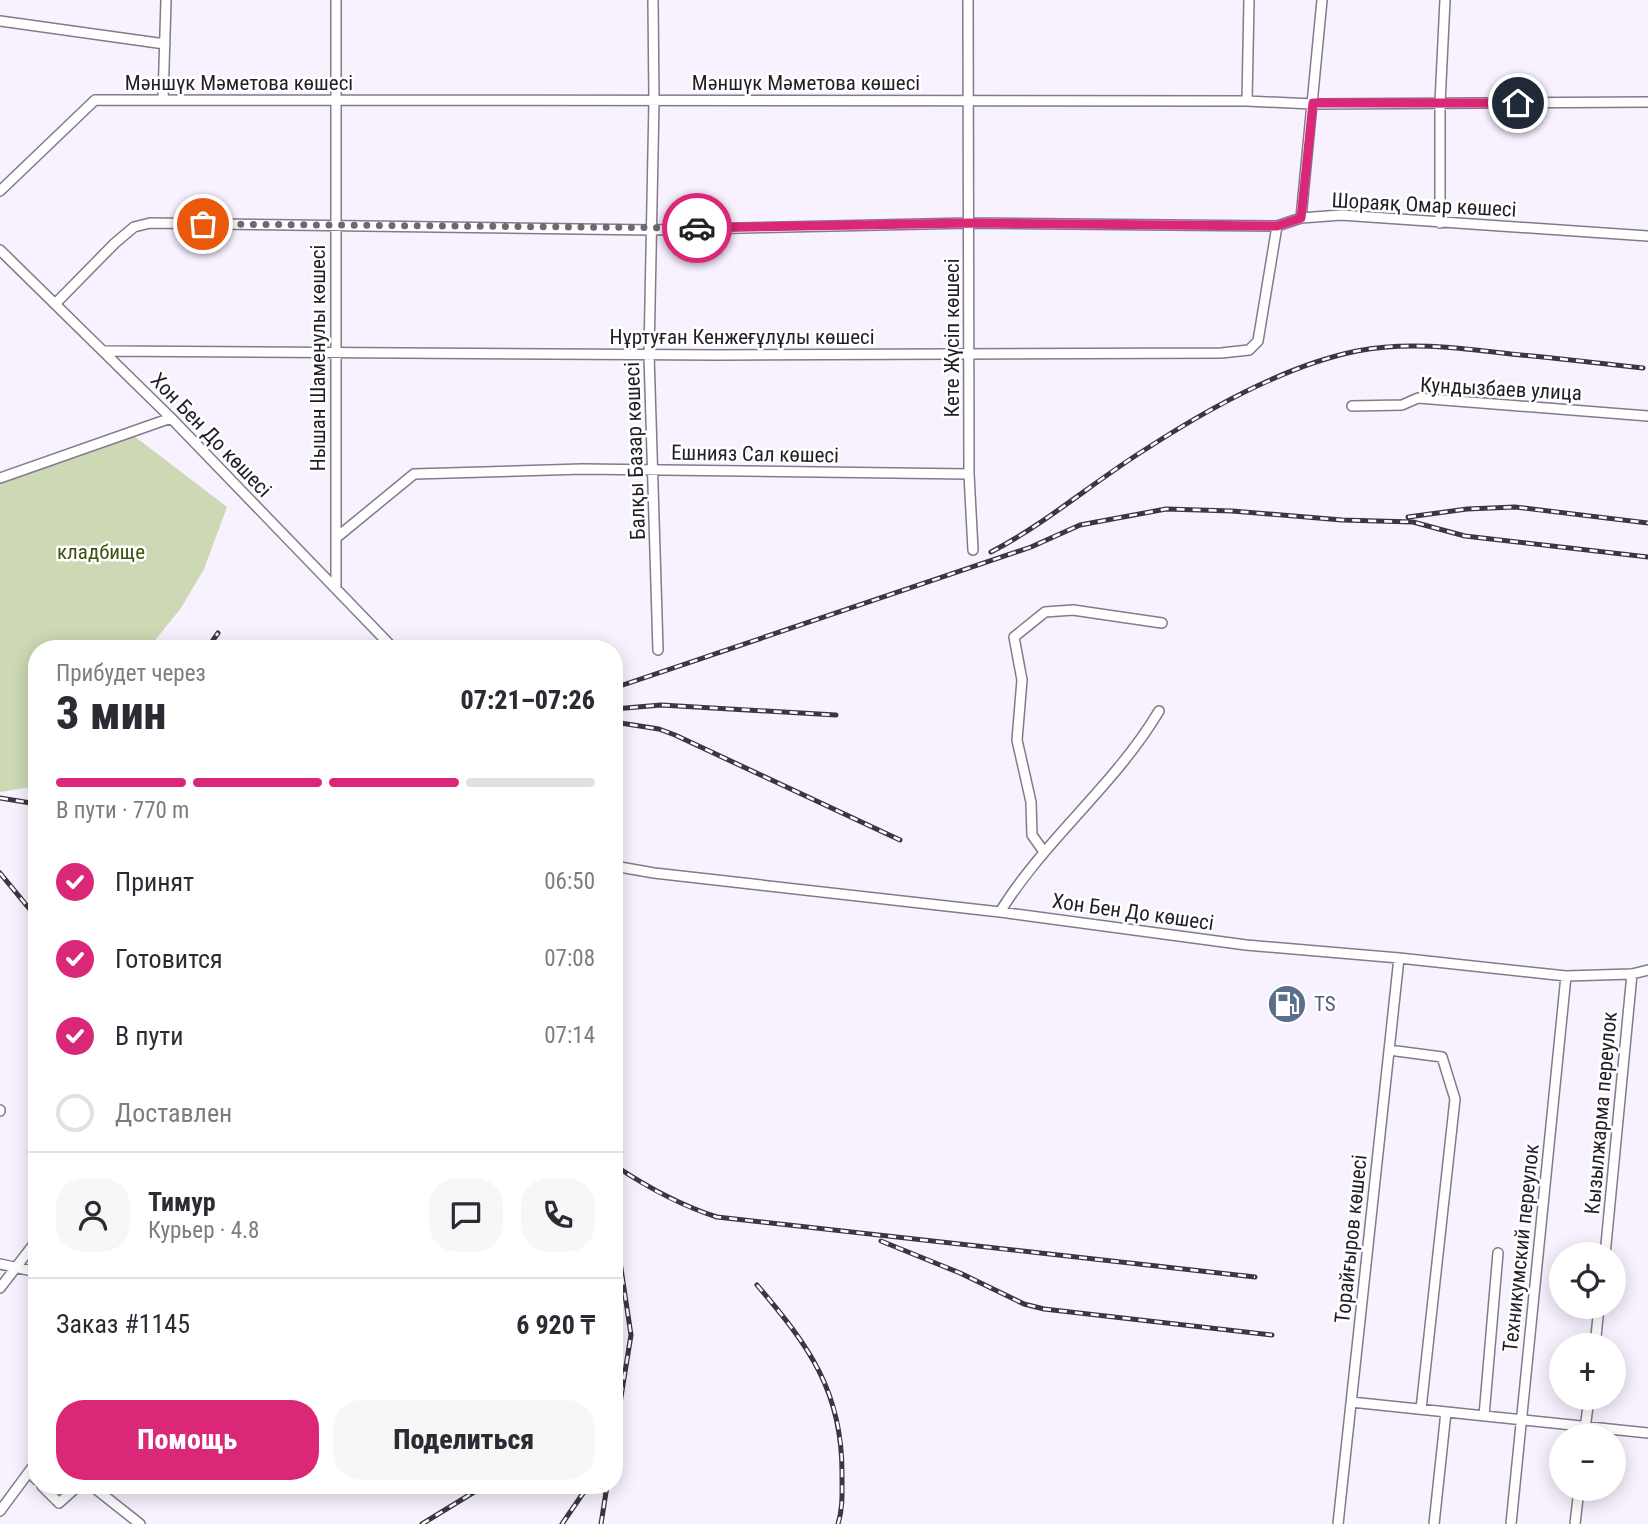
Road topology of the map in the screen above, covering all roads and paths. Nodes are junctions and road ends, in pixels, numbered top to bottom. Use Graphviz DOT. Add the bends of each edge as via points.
graph roads {
  1 [pos="166,0"];
  2 [pos="336,0"];
  3 [pos="653,0"];
  4 [pos="968,0"];
  5 [pos="1249,0"];
  6 [pos="1322,0"];
  7 [pos="1445,0"];
  8 [pos="0,21"];
  9 [pos="165,44"];
  10 [pos="163,100"];
  11 [pos="334,100"];
  12 [pos="654,101"];
  13 [pos="968,101"];
  14 [pos="1247,101"];
  15 [pos="1648,102"];
  16 [pos="1313,103"];
  17 [pos="1440,103"];
  18 [pos="0,191"];
  19 [pos="1301,218"];
  20 [pos="970,223"];
  21 [pos="1440,223"];
  22 [pos="335,226"];
  23 [pos="1277,226"];
  24 [pos="651,230"];
  25 [pos="1648,236"];
  26 [pos="0,250"];
  27 [pos="55,304"];
  28 [pos="105,351"];
  29 [pos="335,353"];
  30 [pos="649,354"];
  31 [pos="968,355"];
  32 [pos="1352,406"];
  33 [pos="1648,416"];
  34 [pos="171,418"];
  35 [pos="653,470"];
  36 [pos="969,474"];
  37 [pos="0,478"];
  38 [pos="336,538"];
  39 [pos="973,550"];
  40 [pos="336,589"];
  41 [pos="1163,623"];
  42 [pos="385,640"];
  43 [pos="658,650"];
  44 [pos="1159,710"];
  45 [pos="1044,852"];
  46 [pos="623,868"];
  47 [pos="1000,912"];
  48 [pos="1399,958"];
  49 [pos="1648,970"];
  50 [pos="1632,974"];
  51 [pos="1566,976"];
  52 [pos="1389,1050"];
  53 [pos="1606,1242"];
  54 [pos="28,1252"];
  55 [pos="1498,1253"];
  56 [pos="0,1264"];
  57 [pos="16,1268"];
  58 [pos="28,1270"];
  59 [pos="0,1288"];
  60 [pos="1351,1402"];
  61 [pos="1421,1409"];
  62 [pos="1446,1412"];
  63 [pos="1483,1416"];
  64 [pos="1521,1420"];
  65 [pos="1549,1425"];
  66 [pos="1626,1433"];
  67 [pos="1648,1433"];
  68 [pos="28,1473"];
  69 [pos="50,1494"];
  70 [pos="69,1494"];
  71 [pos="102,1494"];
  72 [pos="1578,1501"];
  73 [pos="0,1511"];
  74 [pos="140,1524"];
  75 [pos="1339,1524"];
  76 [pos="1434,1524"];
  77 [pos="1511,1524"];
  78 [pos="1575,1524"];
  1 -- 9 [label="street"];
  2 -- 11 [label="street, Нышан Шаменулы көшесі"];
  3 -- 12 [label="street, Балқы Базар көшесі"];
  4 -- 13 [label="street, Кете Жүсіп көшесі"];
  5 -- 14 [label="street"];
  6 -- 16 [label="street"];
  7 -- 17 [label="street"];
  8 -- 9 [label="street"];
  9 -- 10 [label="street"];
  10 -- 11 [label="street, Мәншүк Мәметова көшесі"];
  10 -- 18 [label="street, Мәншүк Мәметова көшесі" via="95,100"];
  11 -- 12 [label="street, Мәншүк Мәметова көшесі"];
  11 -- 22 [label="street, Нышан Шаменулы көшесі"];
  12 -- 13 [label="street, Мәншүк Мәметова көшесі"];
  12 -- 24 [label="street, Балқы Базар көшесі"];
  13 -- 14 [label="street, Мәншүк Мәметова көшесі"];
  13 -- 20 [label="street, Кете Жүсіп көшесі"];
  14 -- 16 [label="street, Мәншүк Мәметова көшесі"];
  15 -- 17 [label="street, Мәншүк Мәметова көшесі"];
  16 -- 17 [label="street, Мәншүк Мәметова көшесі"];
  16 -- 19 [label="street"];
  17 -- 21 [label="street"];
  19 -- 21 [label="street, Шораяқ Омар көшесі" via="1341,215"];
  19 -- 23 [label="street, Шораяқ Омар көшесі"];
  20 -- 23 [label="street, Шораяқ Омар көшесі"];
  20 -- 24 [label="street, Шораяқ Омар көшесі"];
  20 -- 31 [label="street, Кете Жүсіп көшесі"];
  21 -- 25 [label="street, Шораяқ Омар көшесі"];
  22 -- 24 [label="street, Шораяқ Омар көшесі"];
  22 -- 27 [label="street, Шораяқ Омар көшесі" via="150,223 134,227"];
  22 -- 29 [label="street, Нышан Шаменулы көшесі"];
  23 -- 31 [label="street, Нұртуған Кенжеғұлұлы көшесі" via="1258,341 1248,350"];
  24 -- 30 [label="street, Балқы Базар көшесі"];
  26 -- 27 [label="street, Хон Бен До көшесі"];
  27 -- 28 [label="street, Хон Бен До көшесі"];
  28 -- 29 [label="street, Нұртуған Кенжеғұлұлы көшесі"];
  28 -- 34 [label="street, Хон Бен До көшесі"];
  29 -- 30 [label="street, Нұртуған Кенжеғұлұлы көшесі"];
  29 -- 38 [label="street, Нышан Шаменулы көшесі"];
  30 -- 31 [label="street, Нұртуған Кенжеғұлұлы көшесі"];
  30 -- 35 [label="street, Балқы Базар көшесі"];
  31 -- 36 [label="street, Кете Жүсіп көшесі"];
  32 -- 33 [label="street, Кундызбаев улица" via="1402,405 1418,398"];
  34 -- 37 [label="street"];
  34 -- 40 [label="street, Хон Бен До көшесі"];
  35 -- 36 [label="street, Ешнияз Сал көшесі"];
  35 -- 38 [label="street, Ешнияз Сал көшесі" via="414,474"];
  35 -- 43 [label="street, Балқы Базар көшесі"];
  36 -- 39 [label="street, Кете Жүсіп көшесі"];
  38 -- 40 [label="street, Нышан Шаменулы көшесі"];
  40 -- 42 [label="street, Хон Бен До көшесі"];
  41 -- 45 [label="street" via="1073,610 1045,612 1014,637 1022,681 1017,740 1031,802 1032,835"];
  44 -- 45 [label="street" via="1144,735"];
  45 -- 47 [label="street"];
  46 -- 47 [label="street, Хон Бен До көшесі"];
  47 -- 48 [label="street, Хон Бен До көшесі" via="1247,945"];
  48 -- 51 [label="street, Хон Бен До көшесі"];
  48 -- 52 [label="street, Торайғыров көшесі"];
  49 -- 50 [label="street, Хон Бен До көшесі"];
  50 -- 51 [label="street, Хон Бен До көшесі"];
  50 -- 53 [label="street, Кызылжарма переулок"];
  51 -- 64 [label="street, Техникумский переулок"];
  52 -- 60 [label="street, Торайғыров көшесі"];
  52 -- 61 [label="street" via="1442,1056 1455,1099"];
  54 -- 57 [label="street"];
  55 -- 63 [label="street"];
  56 -- 57 [label="street"];
  57 -- 58 [label="street"];
  57 -- 59 [label="street"];
  60 -- 61 [label="street"];
  60 -- 75 [label="street, Торайғыров көшесі"];
  61 -- 62 [label="street"];
  62 -- 63 [label="street"];
  62 -- 76 [label="street"];
  63 -- 64 [label="street"];
  64 -- 65 [label="street"];
  64 -- 77 [label="street, Техникумский переулок"];
  66 -- 67 [label="street"];
  68 -- 73 [label="street"];
  69 -- 70 [label="street" via="59,1503"];
  71 -- 74 [label="street"];
  72 -- 78 [label="street"];
}
